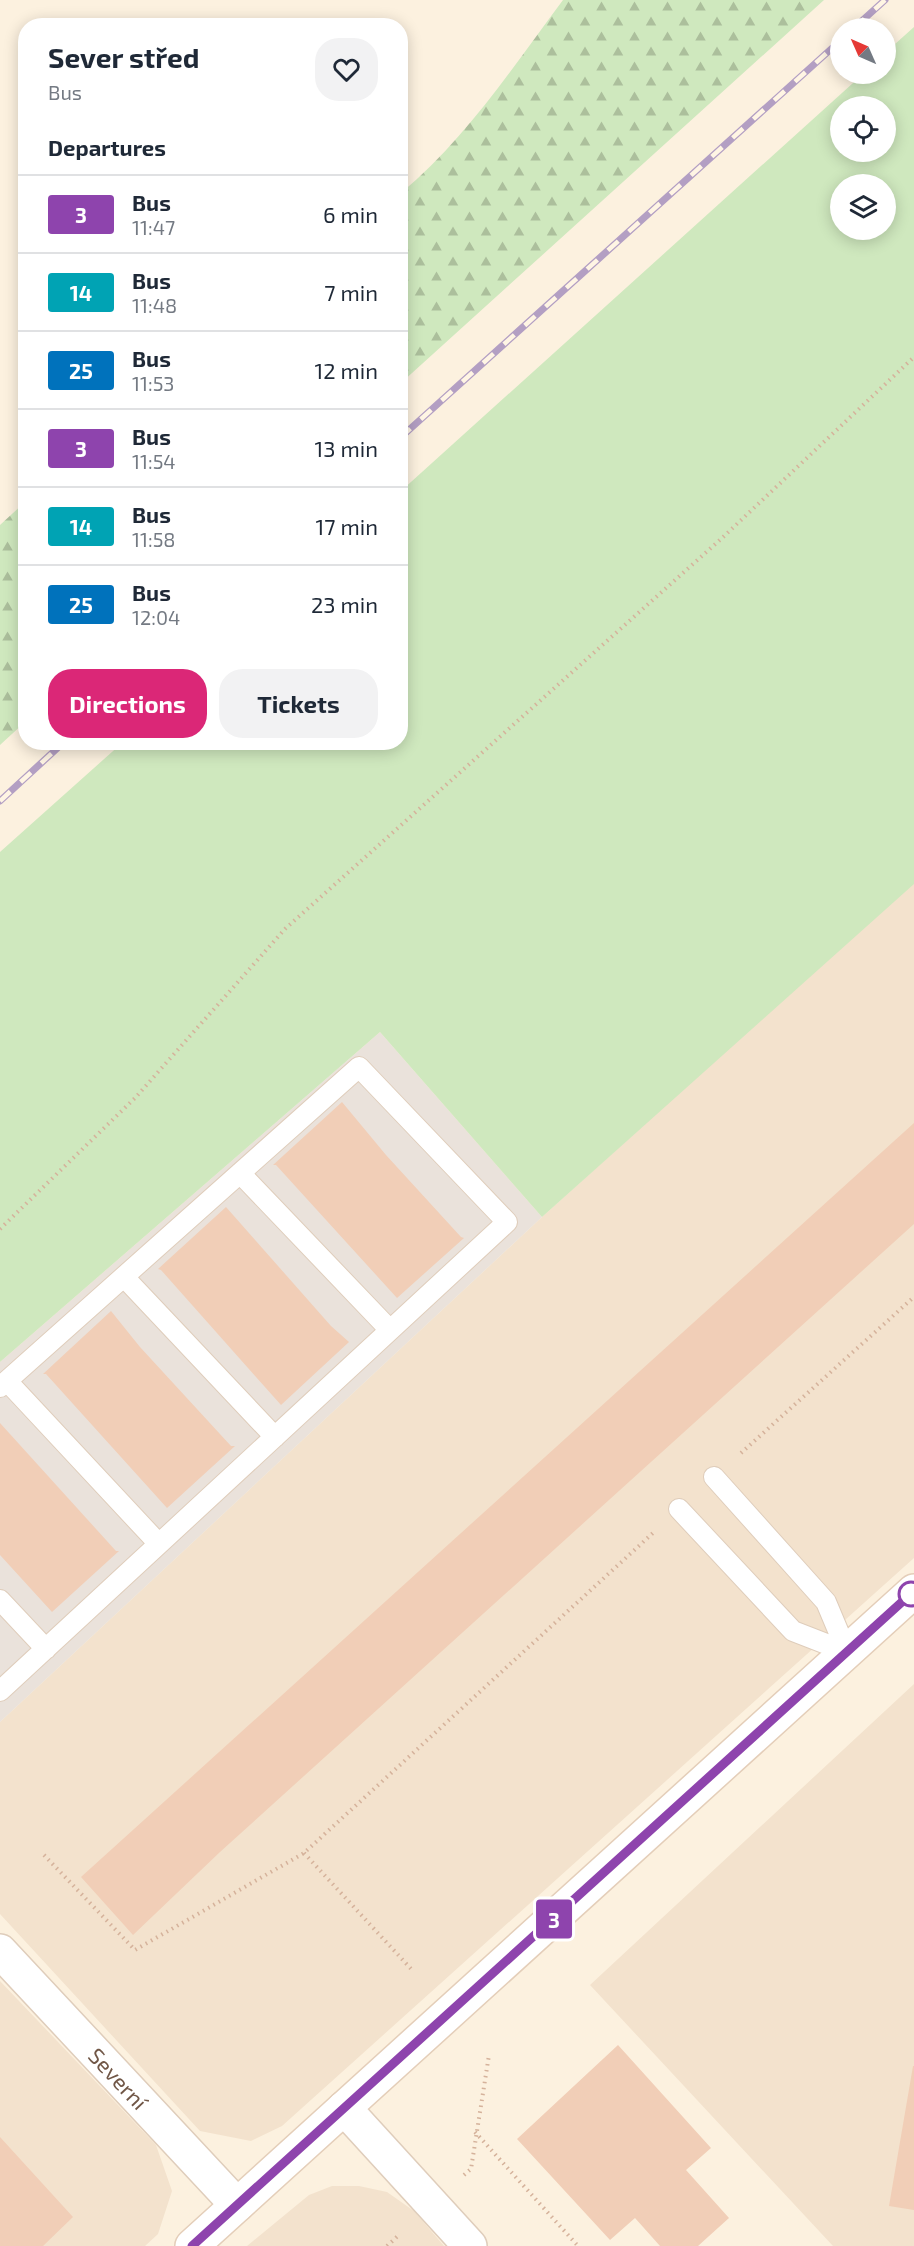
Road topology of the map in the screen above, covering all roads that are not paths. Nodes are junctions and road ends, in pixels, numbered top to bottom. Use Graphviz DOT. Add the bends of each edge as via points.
graph roads {
  1 [pos="240,1173"];
  2 [pos="124,1277"];
  3 [pos="390,1330"];
  4 [pos="3,1384"];
  5 [pos="275,1437"];
  6 [pos="714,1477"];
  7 [pos="679,1509"];
  8 [pos="159,1544"];
  9 [pos="914,1591"];
  10 [pos="0,1600"];
  11 [pos="46,1649"];
  12 [pos="847,1652"];
  13 [pos="0,1691"];
  14 [pos="0,1951"];
  15 [pos="344,2108"];
  16 [pos="237,2205"];
  17 [pos="192,2246"];
  18 [pos="470,2246"];
  1 -- 2 [label="lane"];
  1 -- 3 [label="lane"];
  1 -- 3 [label="lane" via="359,1067 433,1144 507,1222"];
  2 -- 4 [label="lane"];
  2 -- 5 [label="lane"];
  3 -- 5 [label="lane"];
  4 -- 8 [label="lane"];
  5 -- 8 [label="lane"];
  6 -- 12 [label="lane" via="826,1602"];
  7 -- 12 [label="lane" via="793,1631"];
  8 -- 11 [label="lane"];
  9 -- 12 [label="street"];
  10 -- 11 [label="lane"];
  11 -- 13 [label="lane"];
  12 -- 15 [label="street"];
  14 -- 16 [label="street, Severní"];
  15 -- 16 [label="street"];
  15 -- 18 [label="street"];
  16 -- 17 [label="street"];
}
